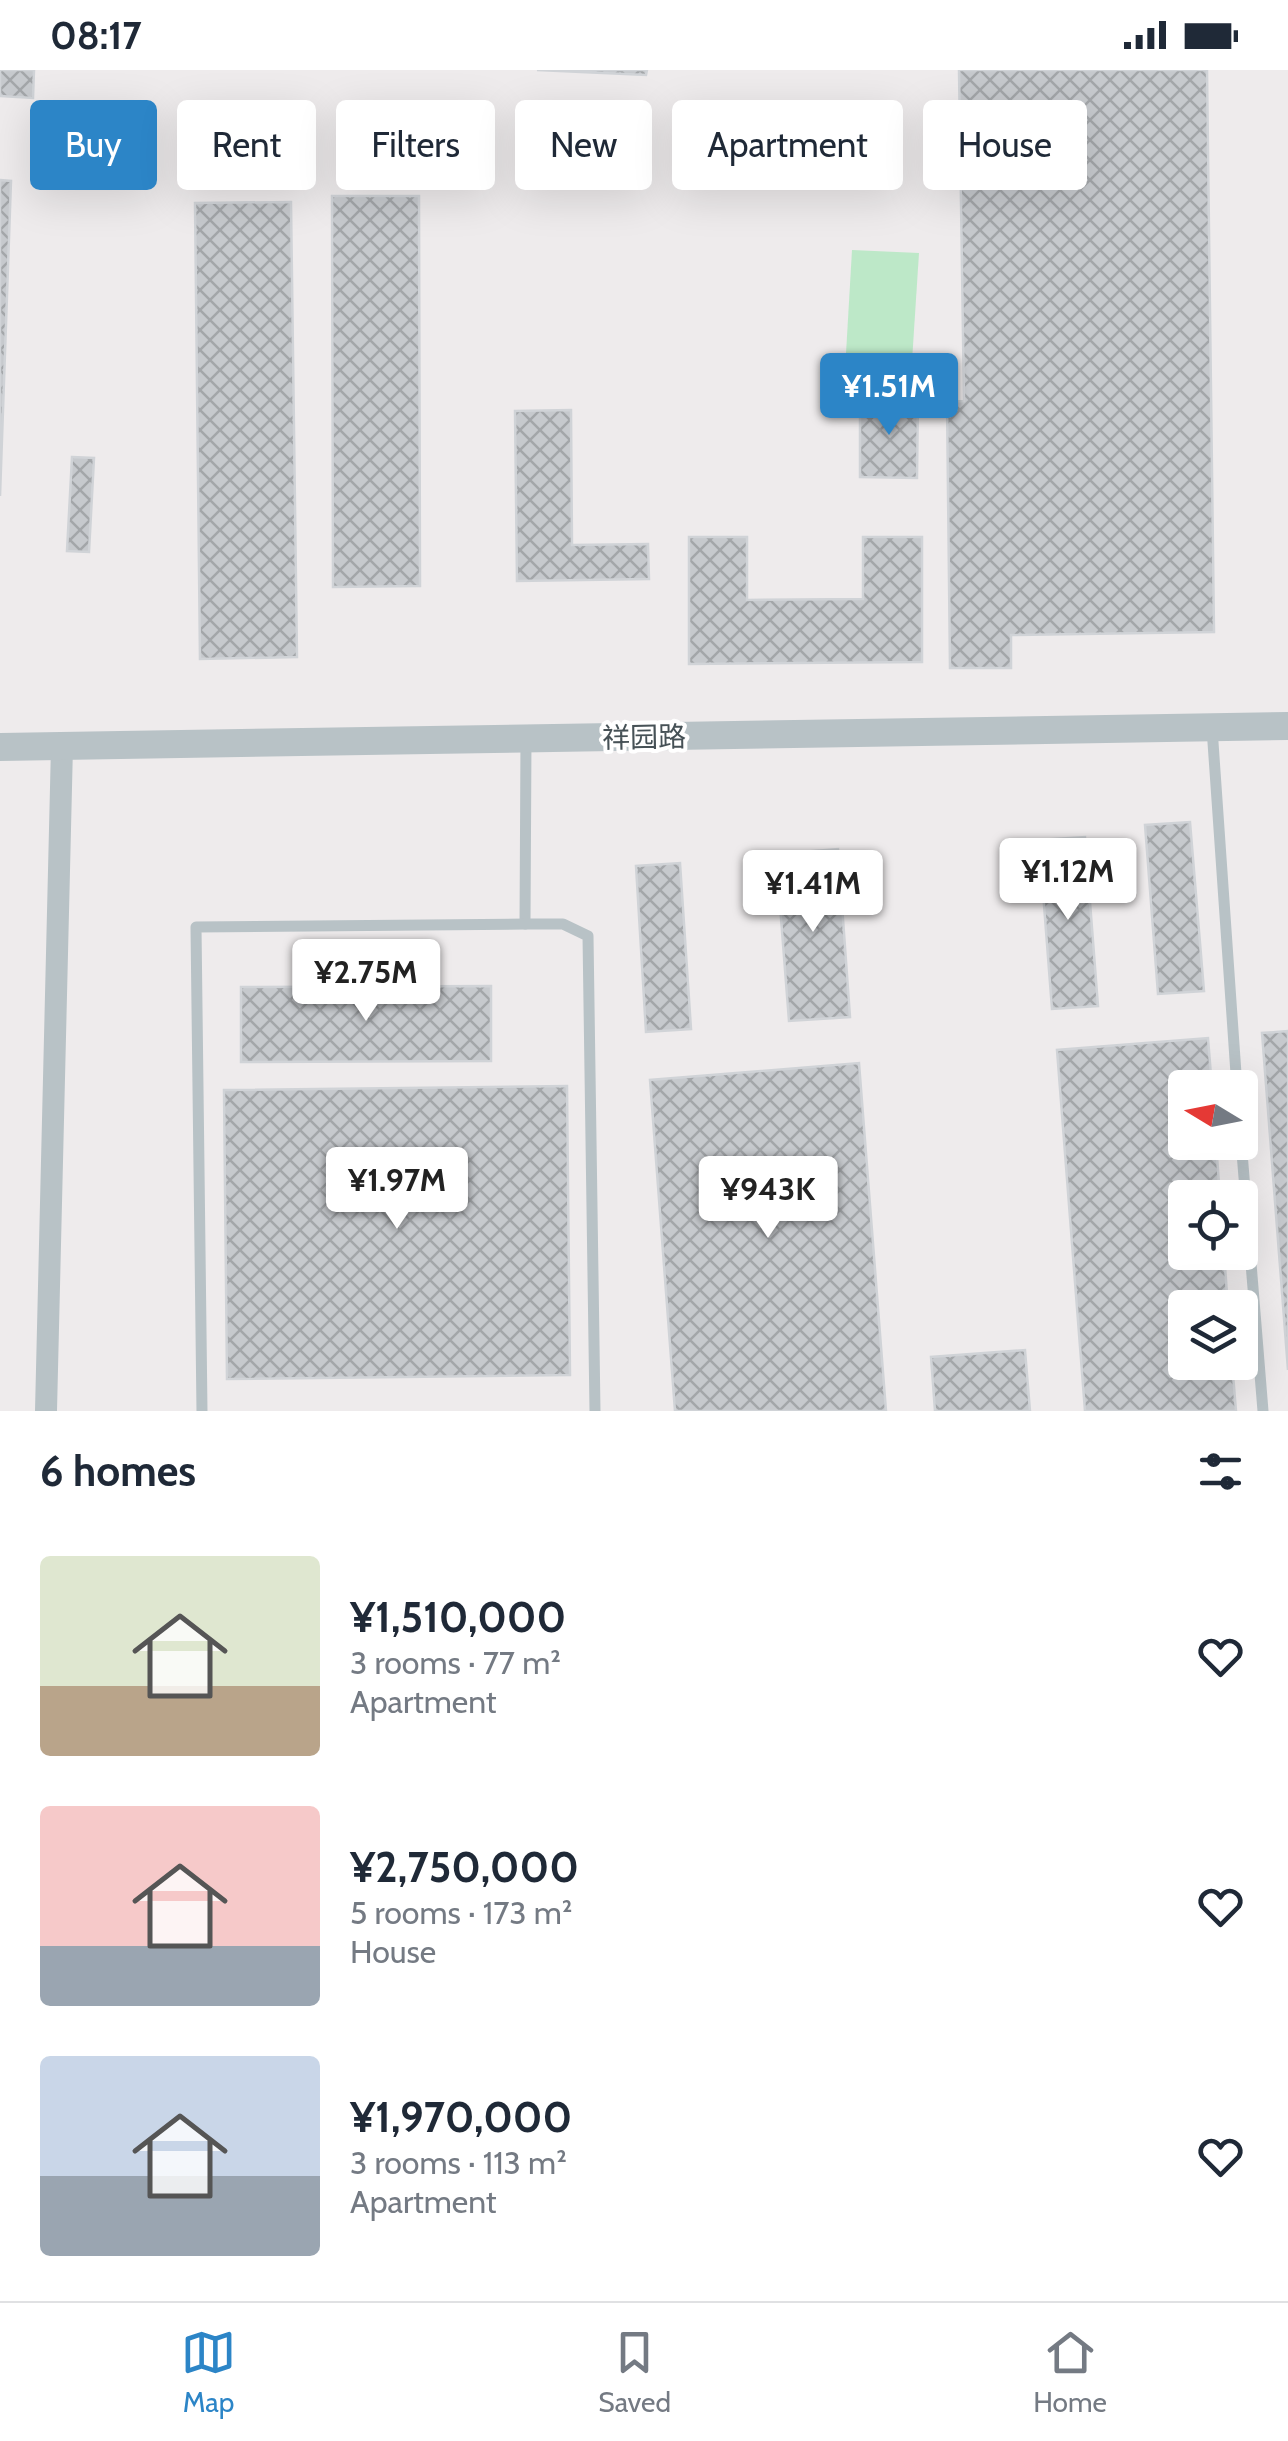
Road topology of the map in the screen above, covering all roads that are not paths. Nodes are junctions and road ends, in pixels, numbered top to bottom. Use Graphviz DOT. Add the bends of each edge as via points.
graph roads {
  1 [pos="1288,726"];
  2 [pos="1212,728"];
  3 [pos="526,738"];
  4 [pos="62,746"];
  5 [pos="0,747"];
  6 [pos="524,924"];
  7 [pos="1236,1070"];
  8 [pos="1243,1160"];
  9 [pos="46,1411"];
  10 [pos="202,1411"];
  11 [pos="595,1411"];
  12 [pos="1263,1411"];
  1 -- 2 [label="street, 祥园路"];
  2 -- 3 [label="street, 祥园路"];
  2 -- 7 [label="lane"];
  3 -- 4 [label="street, 祥园路"];
  3 -- 6 [label="lane"];
  4 -- 5 [label="street, 祥园路"];
  4 -- 9 [label="street"];
  6 -- 10 [label="lane" via="196,927"];
  6 -- 11 [label="lane" via="563,924 588,936"];
  8 -- 12 [label="lane"];
}
